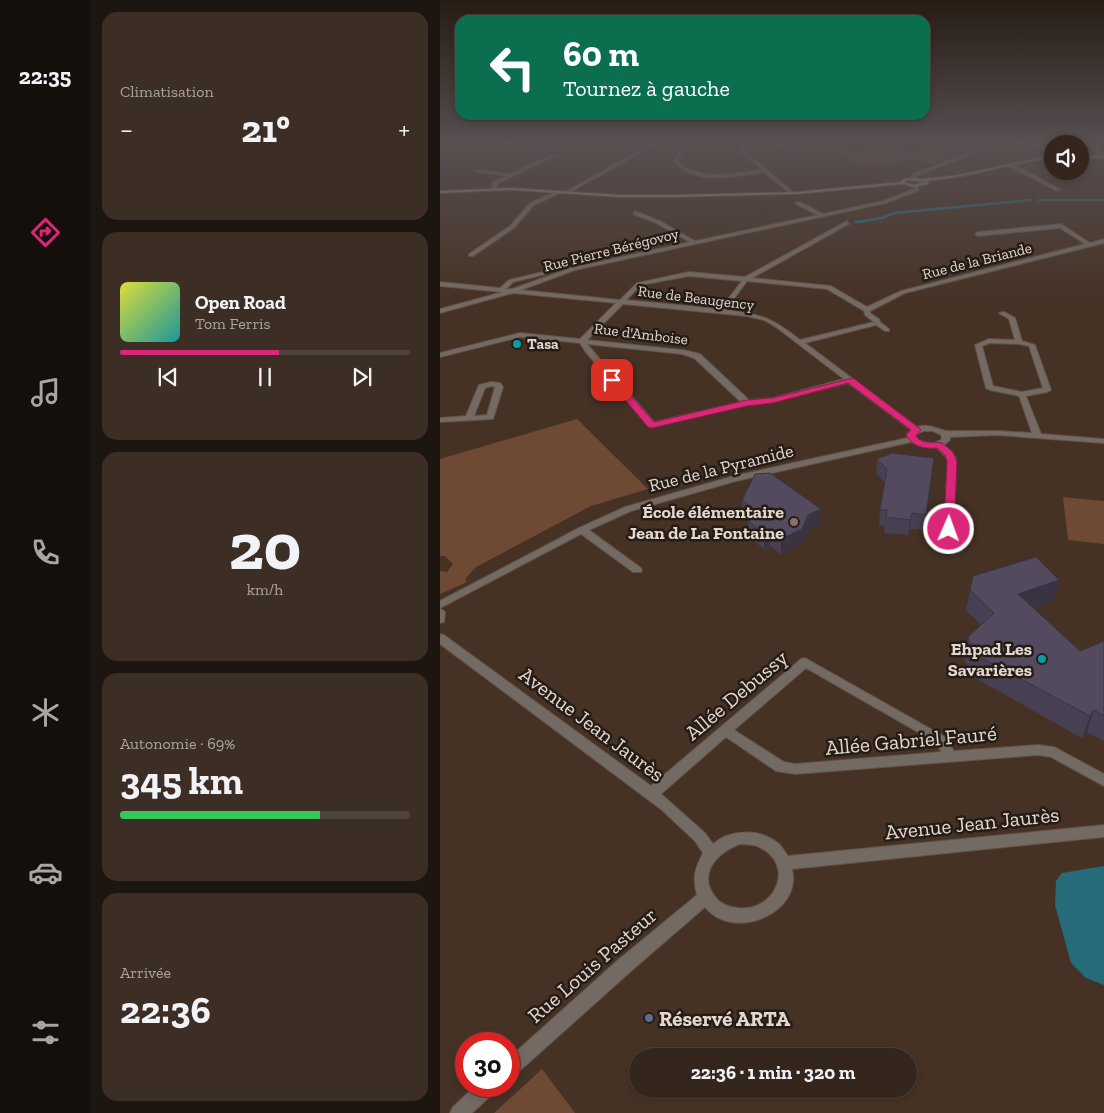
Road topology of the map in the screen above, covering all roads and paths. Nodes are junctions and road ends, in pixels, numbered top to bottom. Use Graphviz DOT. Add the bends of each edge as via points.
graph roads {
  1 [pos="555,194"];
  2 [pos="602,194"];
  3 [pos="743,194"];
  4 [pos="909,194"];
  5 [pos="798,203"];
  6 [pos="635,213"];
  7 [pos="826,217"];
  8 [pos="847,223"];
  9 [pos="978,234"];
  10 [pos="1104,241"];
  11 [pos="693,242"];
  12 [pos="1091,242"];
  13 [pos="471,255"];
  14 [pos="550,272"];
  15 [pos="746,279"];
  16 [pos="440,284"];
  17 [pos="502,290"];
  18 [pos="513,291"];
  19 [pos="620,302"];
  20 [pos="867,310"];
  21 [pos="440,311"];
  22 [pos="721,312"];
  23 [pos="1002,313"];
  24 [pos="877,323"];
  25 [pos="888,330"];
  26 [pos="582,341"];
  27 [pos="799,342"];
  28 [pos="1019,342"];
  29 [pos="440,355"];
  30 [pos="850,380"];
  31 [pos="1022,394"];
  32 [pos="747,403"];
  33 [pos="469,419"];
  34 [pos="440,420"];
  35 [pos="916,430"];
  36 [pos="1037,435"];
  37 [pos="946,436"];
  38 [pos="912,440"];
  39 [pos="1104,441"];
  40 [pos="939,445"];
  41 [pos="949,529"];
  42 [pos="582,530"];
  43 [pos="637,570"];
  44 [pos="440,605"];
  45 [pos="440,612"];
  46 [pos="440,619"];
  47 [pos="440,638"];
  48 [pos="724,730"];
  49 [pos="950,756"];
  50 [pos="1104,781"];
  51 [pos="651,794"];
  52 [pos="1104,831"];
  53 [pos="712,852"];
  54 [pos="784,863"];
  55 [pos="706,897"];
  56 [pos="520,1059"];
  57 [pos="477,1097"];
  58 [pos="459,1113"];
  1 -- 13 [label="street" via="532,204 512,226"];
  2 -- 3 [label="street"];
  4 -- 7 [label="street, Rue Pierre Bérégovoy"];
  5 -- 7 [label="street"];
  6 -- 11 [label="street"];
  7 -- 11 [label="street, Rue Pierre Bérégovoy"];
  8 -- 15 [label="street"];
  9 -- 12 [label="street" via="1061,226"];
  10 -- 12 [label="street, Rue de la Briande"];
  11 -- 18 [label="street, Rue Pierre Bérégovoy" via="574,269"];
  12 -- 20 [label="street, Rue de la Briande" via="903,292"];
  14 -- 17 [label="street" via="511,281"];
  15 -- 19 [label="street" via="689,274 639,284"];
  15 -- 20 [label="street" via="829,287"];
  15 -- 22 [label="street"];
  16 -- 17 [label="street"];
  17 -- 18 [label="street"];
  18 -- 19 [label="street, Rue de Beaugency"];
  18 -- 21 [label="street, Rue de Beaugency"];
  19 -- 22 [label="street, Rue de Beaugency"];
  19 -- 26 [label="street"];
  20 -- 24 [label="street"];
  22 -- 27 [label="street, Rue de Beaugency" via="766,320"];
  23 -- 28 [label="street" via="1012,318"];
  24 -- 25 [label="street"];
  24 -- 27 [label="street"];
  26 -- 29 [label="street, Rue d'Amboise" via="520,335"];
  26 -- 32 [label="street, Rue d'Amboise" via="691,353"];
  26 -- 32 [label="street" via="652,425"];
  27 -- 30 [label="street, Rue de Beaugency"];
  28 -- 31 [label="street" via="1032,345 1047,390"];
  28 -- 31 [label="street" via="989,341 978,345 990,388"];
  30 -- 32 [label="street" via="773,400"];
  30 -- 35 [label="street, Rue de Beaugency"];
  31 -- 36 [label="street"];
  33 -- 33 [label="street" via="482,387 497,385 490,417"];
  33 -- 34 [label="street"];
  35 -- 37 [label="street" via="933,428"];
  35 -- 38 [label="street" via="911,434"];
  36 -- 37 [label="street" via="953,433"];
  36 -- 39 [label="street"];
  37 -- 40 [label="street" via="946,441"];
  38 -- 40 [label="street" via="922,445"];
  38 -- 42 [label="street, Rue de la Pyramide" via="698,487 628,509"];
  40 -- 41 [label="street" via="952,458"];
  42 -- 43 [label="street"];
  42 -- 44 [label="street, Rue de la Pyramide"];
  45 -- 46 [label="street"];
  47 -- 51 [label="street, Avenue Jean Jaurès"];
  48 -- 49 [label="street, Allée Gabriel Fauré" via="781,766 795,769"];
  48 -- 49 [label="street, Allée Debussy" via="805,662 941,740"];
  48 -- 51 [label="street, Allée Debussy"];
  49 -- 50 [label="street, Allée Gabriel Fauré" via="1038,750 1054,752"];
  51 -- 53 [label="street, Avenue Jean Jaurès"];
  52 -- 54 [label="street, Avenue Jean Jaurès"];
  53 -- 54 [label="street" via="730,840 750,838 772,846"];
  53 -- 55 [label="street" via="704,861 700,875"];
  54 -- 55 [label="street" via="787,877 783,892 776,902 761,912 746,916 731,914 717,908"];
  55 -- 56 [label="street, Rue Louis Pasteur"];
  57 -- 58 [label="street"];
}
